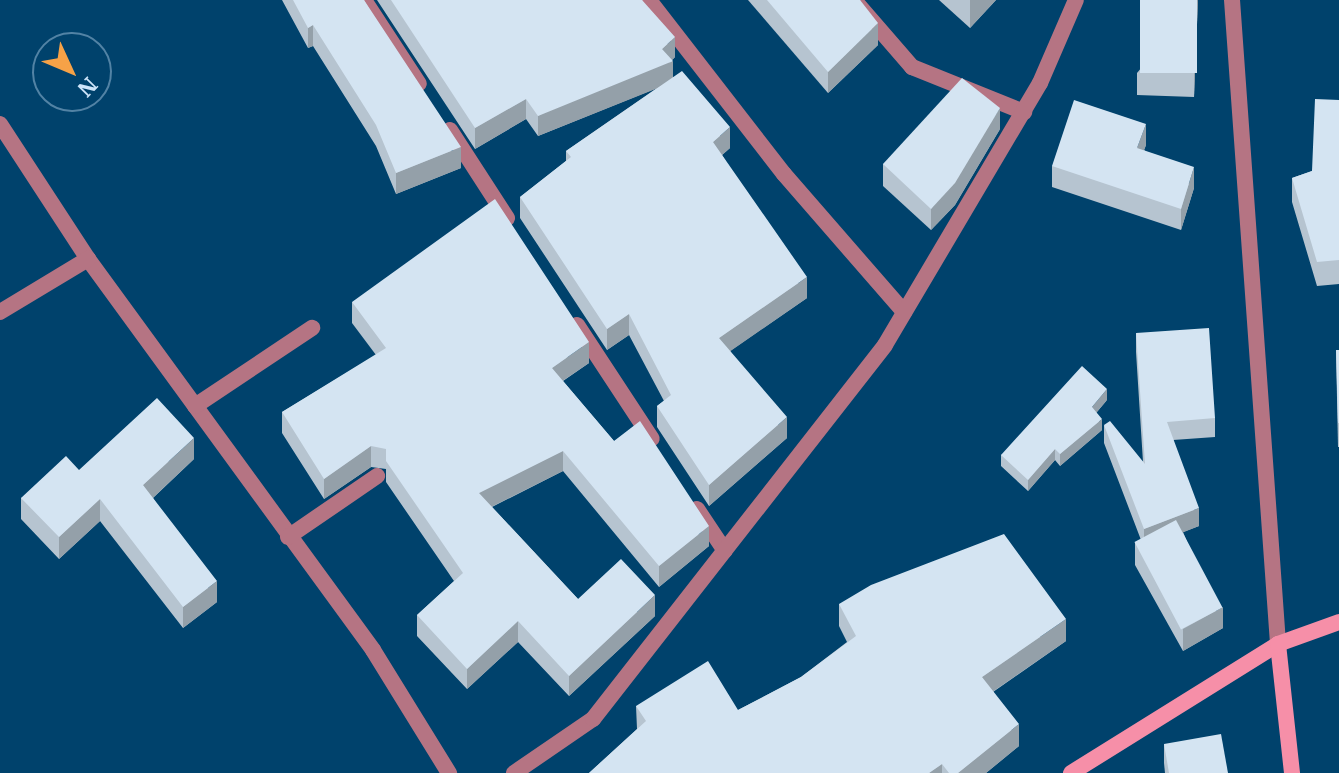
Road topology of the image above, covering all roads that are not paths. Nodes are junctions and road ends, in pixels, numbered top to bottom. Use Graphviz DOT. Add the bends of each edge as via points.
graph roads {
  1 [pos="364,0"];
  2 [pos="649,0"];
  3 [pos="854,0"];
  4 [pos="1076,0"];
  5 [pos="1232,0"];
  6 [pos="1024,112"];
  7 [pos="0,124"];
  8 [pos="519,236"];
  9 [pos="88,259"];
  10 [pos="0,312"];
  11 [pos="904,312"];
  12 [pos="570,315"];
  13 [pos="312,328"];
  14 [pos="195,406"];
  15 [pos="665,459"];
  16 [pos="377,476"];
  17 [pos="691,498"];
  18 [pos="288,537"];
  19 [pos="725,551"];
  20 [pos="1339,622"];
  21 [pos="1278,644"];
  22 [pos="449,773"];
  23 [pos="514,773"];
  24 [pos="1071,773"];
  25 [pos="1292,773"];
  1 -- 8 [label="street"];
  2 -- 11 [label="street" via="784,174"];
  3 -- 6 [label="street" via="912,67"];
  4 -- 6 [label="street"];
  5 -- 21 [label="street"];
  6 -- 11 [label="street"];
  7 -- 9 [label="street"];
  9 -- 10 [label="street"];
  9 -- 14 [label="street"];
  11 -- 19 [label="street" via="885,345"];
  12 -- 15 [label="street"];
  13 -- 14 [label="street"];
  14 -- 18 [label="street"];
  16 -- 18 [label="street"];
  17 -- 19 [label="street"];
  18 -- 22 [label="street" via="373,650"];
  19 -- 23 [label="street" via="593,719"];
  20 -- 21 [label="street"];
  21 -- 24 [label="street"];
  21 -- 25 [label="street"];
}
